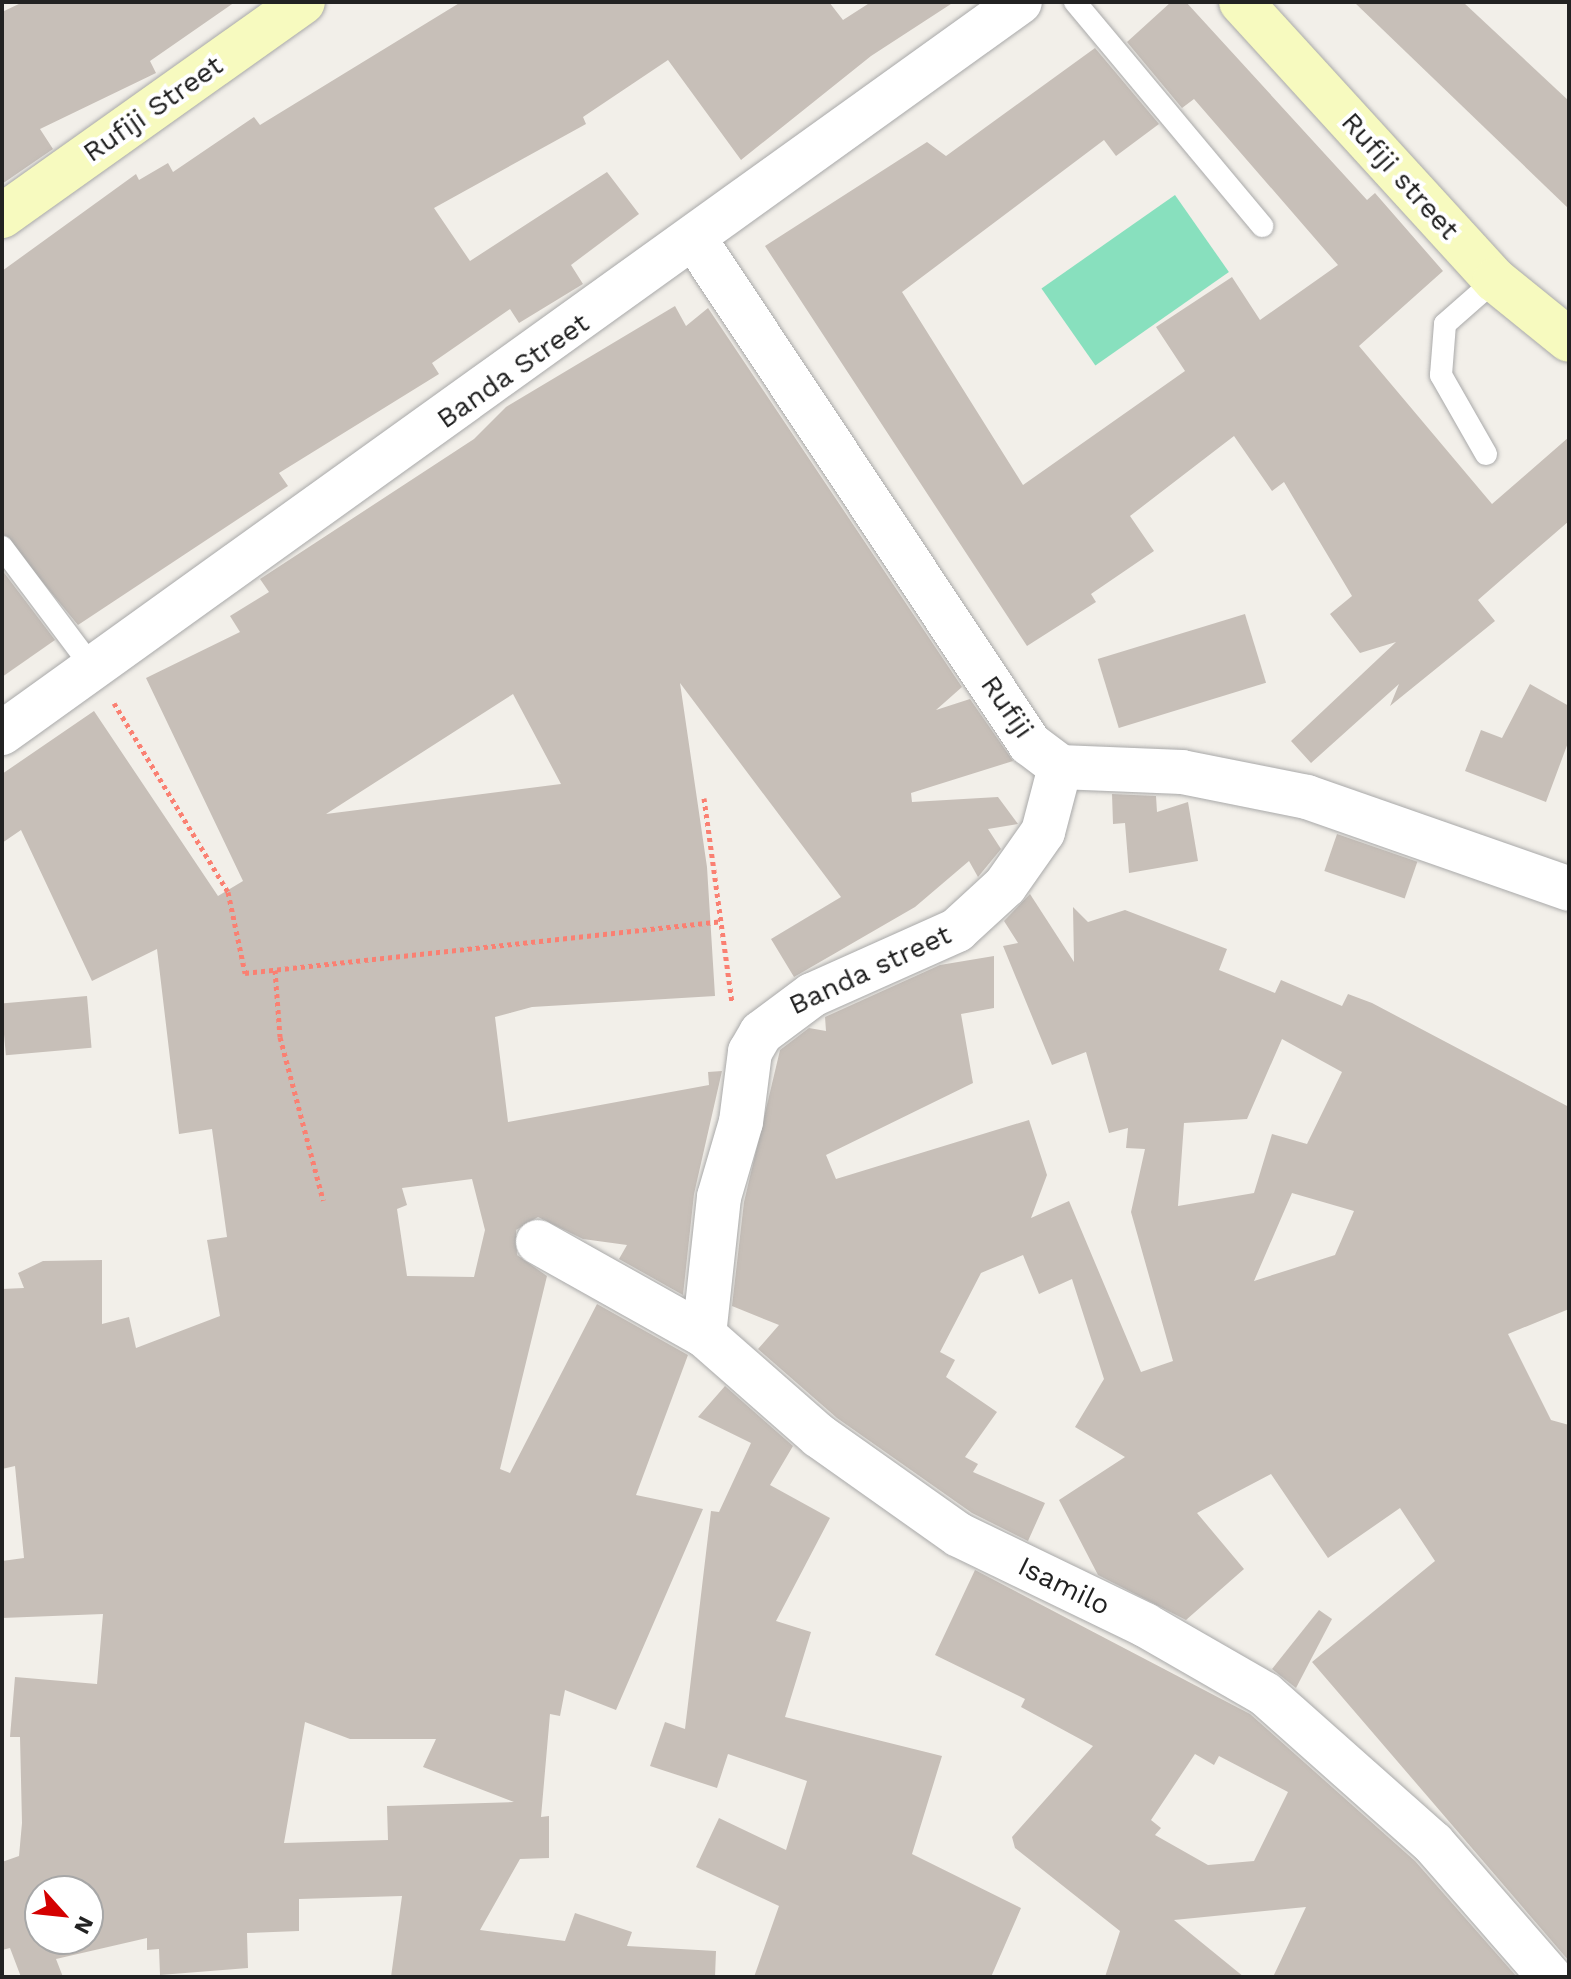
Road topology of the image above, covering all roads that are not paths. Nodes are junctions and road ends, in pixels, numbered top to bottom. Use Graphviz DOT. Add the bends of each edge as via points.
graph roads {
  1 [pos="303,2"];
  2 [pos="1020,2"];
  3 [pos="1075,2"];
  4 [pos="1241,2"];
  5 [pos="2,216"];
  6 [pos="1262,226"];
  7 [pos="696,241"];
  8 [pos="1495,280"];
  9 [pos="1569,340"];
  10 [pos="1486,454"];
  11 [pos="2,547"];
  12 [pos="93,668"];
  13 [pos="2,733"];
  14 [pos="1060,767"];
  15 [pos="1569,889"];
  16 [pos="538,1242"];
  17 [pos="704,1335"];
  18 [pos="1550,1977"];
  1 -- 5 [label="main road, Rufiji Street"];
  2 -- 7 [label="street, Banda Street"];
  3 -- 6 [label="lane"];
  4 -- 8 [label="main road, Rufiji street"];
  7 -- 12 [label="street, Banda Street"];
  7 -- 14 [label="street, Rufiji" via="1030,744"];
  8 -- 9 [label="main road, Rufiji street"];
  8 -- 10 [label="lane" via="1445,324 1441,375"];
  11 -- 12 [label="lane"];
  12 -- 13 [label="street, Banda Street"];
  14 -- 15 [label="street" via="1182,772 1307,797"];
  14 -- 17 [label="street, Banda street" via="1043,832 1005,886 957,930 779,1012 761,1033 750,1052 741,1122 719,1197"];
  16 -- 17 [label="street, Isamilo"];
  17 -- 18 [label="street, Isamilo" via="819,1436 959,1535 1145,1625 1265,1694 1433,1843"];
}
